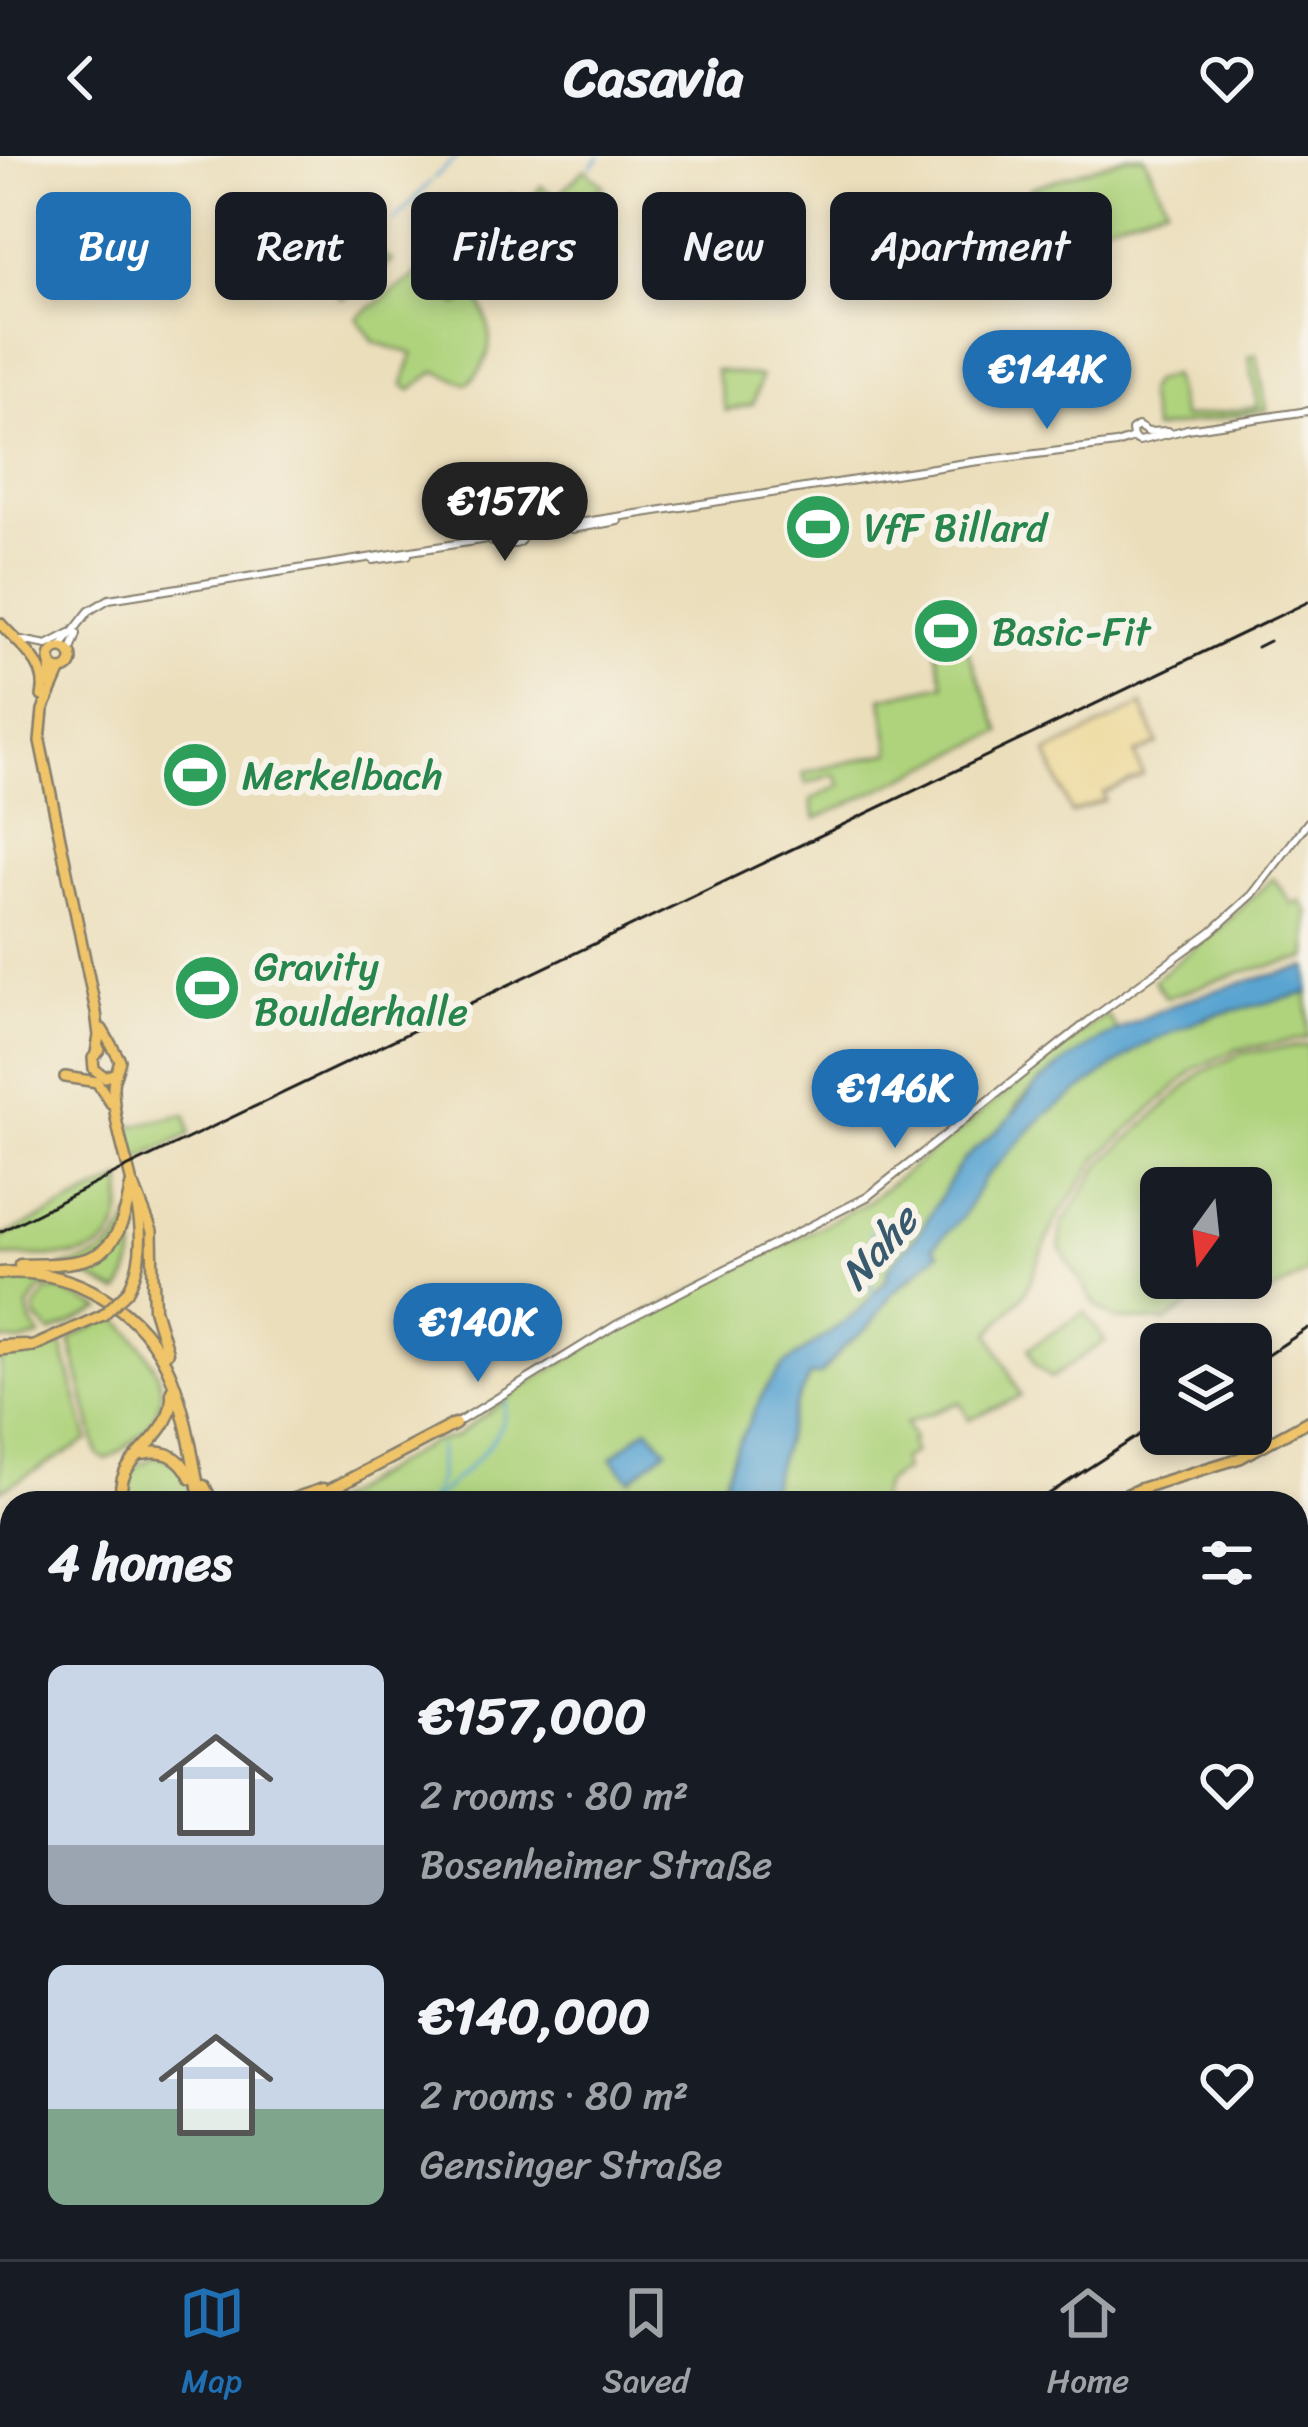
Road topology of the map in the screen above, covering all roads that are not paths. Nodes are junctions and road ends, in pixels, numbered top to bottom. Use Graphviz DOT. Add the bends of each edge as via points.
graph roads {
  1 [pos="1308,411"];
  2 [pos="1188,429"];
  3 [pos="1145,435"];
  4 [pos="521,535"];
  5 [pos="507,538"];
  6 [pos="77,626"];
  7 [pos="4,627"];
  8 [pos="26,651"];
  9 [pos="58,659"];
  10 [pos="42,701"];
  11 [pos="40,741"];
  12 [pos="1308,822"];
  13 [pos="96,1012"];
  14 [pos="112,1049"];
  15 [pos="96,1052"];
  16 [pos="116,1073"];
  17 [pos="65,1076"];
  18 [pos="102,1076"];
  19 [pos="116,1111"];
  20 [pos="131,1184"];
  21 [pos="23,1269"];
  22 [pos="0,1272"];
  23 [pos="153,1281"];
  24 [pos="91,1322"];
  25 [pos="24,1345"];
  26 [pos="0,1348"];
  27 [pos="167,1352"];
  28 [pos="168,1370"];
  29 [pos="1308,1421"];
  30 [pos="455,1424"];
  31 [pos="130,1463"];
  32 [pos="355,1479"];
  33 [pos="122,1491"];
  34 [pos="201,1491"];
  35 [pos="203,1491"];
  36 [pos="204,1491"];
  37 [pos="318,1491"];
  38 [pos="330,1491"];
  39 [pos="338,1491"];
  40 [pos="1134,1491"];
  1 -- 2 [label="street"];
  2 -- 3 [label="street"];
  2 -- 3 [label="street"];
  3 -- 4 [label="street" via="1136,426 1132,436 1092,446"];
  4 -- 5 [label="street" via="514,544"];
  4 -- 5 [label="street" via="511,529"];
  5 -- 6 [label="street" via="109,599"];
  5 -- 9 [label="street" via="108,603"];
  6 -- 7 [label="street" via="43,645"];
  6 -- 9 [label="street"];
  7 -- 8 [label="main road"];
  8 -- 9 [label="main road"];
  8 -- 10 [label="main road" via="45,676"];
  9 -- 10 [label="main road"];
  9 -- 11 [label="main road"];
  10 -- 11 [label="main road"];
  11 -- 13 [label="main road"];
  12 -- 30 [label="street" via="1213,931 867,1197 616,1325"];
  13 -- 14 [label="main road"];
  13 -- 15 [label="main road"];
  13 -- 19 [label="main road" via="123,1060"];
  14 -- 15 [label="main road"];
  14 -- 16 [label="main road" via="120,1060"];
  15 -- 18 [label="main road" via="92,1066"];
  16 -- 18 [label="main road"];
  16 -- 19 [label="main road"];
  17 -- 19 [label="main road" via="100,1085"];
  18 -- 19 [label="main road"];
  19 -- 20 [label="main road"];
  20 -- 21 [label="highway" via="124,1222 109,1246 75,1263"];
  20 -- 23 [label="main road" via="150,1223"];
  20 -- 24 [label="main road, bridge" via="137,1270 127,1292"];
  21 -- 22 [label="highway"];
  21 -- 27 [label="highway" via="67,1273 105,1289"];
  21 -- 28 [label="highway" via="106,1298 146,1334"];
  23 -- 27 [label="highway"];
  24 -- 25 [label="main road"];
  24 -- 26 [label="main road" via="25,1349"];
  25 -- 26 [label="highway"];
  27 -- 36 [label="highway" via="185,1396"];
  28 -- 31 [label="highway" via="170,1418"];
  28 -- 35 [label="highway"];
  29 -- 40 [label="main road" via="1223,1465"];
  30 -- 32 [label="highway"];
  31 -- 33 [label="highway"];
  31 -- 34 [label="highway" via="148,1453 172,1456"];
  32 -- 37 [label="highway"];
  32 -- 38 [label="highway"];
  32 -- 39 [label="highway"];
}
